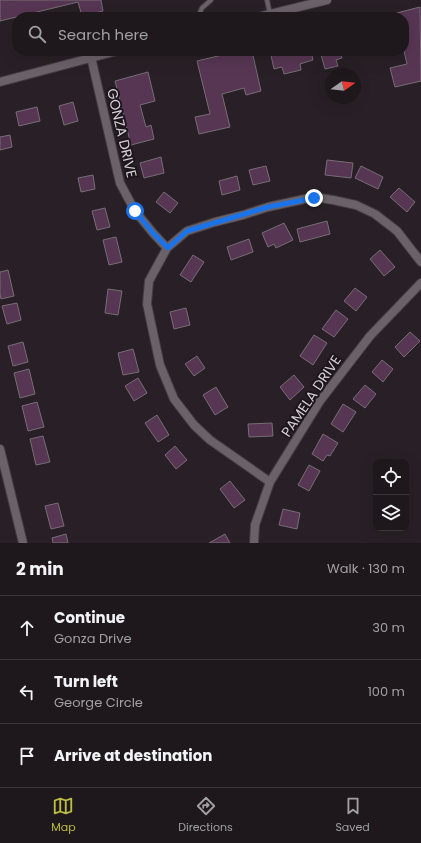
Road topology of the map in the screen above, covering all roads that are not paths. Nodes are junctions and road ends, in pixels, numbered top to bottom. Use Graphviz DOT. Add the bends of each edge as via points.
graph roads {
  1 [pos="211,0"];
  2 [pos="267,0"];
  3 [pos="327,0"];
  4 [pos="200,12"];
  5 [pos="270,12"];
  6 [pos="278,12"];
  7 [pos="95,56"];
  8 [pos="91,57"];
  9 [pos="0,82"];
  10 [pos="168,248"];
  11 [pos="421,262"];
  12 [pos="421,283"];
  13 [pos="0,449"];
  14 [pos="270,482"];
  15 [pos="23,543"];
  16 [pos="254,543"];
  1 -- 4 [label="lane"];
  2 -- 5 [label="lane"];
  3 -- 6 [label="street"];
  7 -- 8 [label="street"];
  8 -- 9 [label="street"];
  8 -- 10 [label="street, GONZA DRIVE" via="120,183 135,211"];
  10 -- 11 [label="street" via="187,231 268,207 314,198 356,205 375,214 397,231"];
  10 -- 14 [label="street" via="149,281 147,304 160,365 174,399 194,425 210,440"];
  12 -- 14 [label="street, PAMELA DRIVE" via="370,336 324,395"];
  13 -- 15 [label="street"];
  14 -- 16 [label="street, PAMELA DRIVE" via="256,525"];
}
